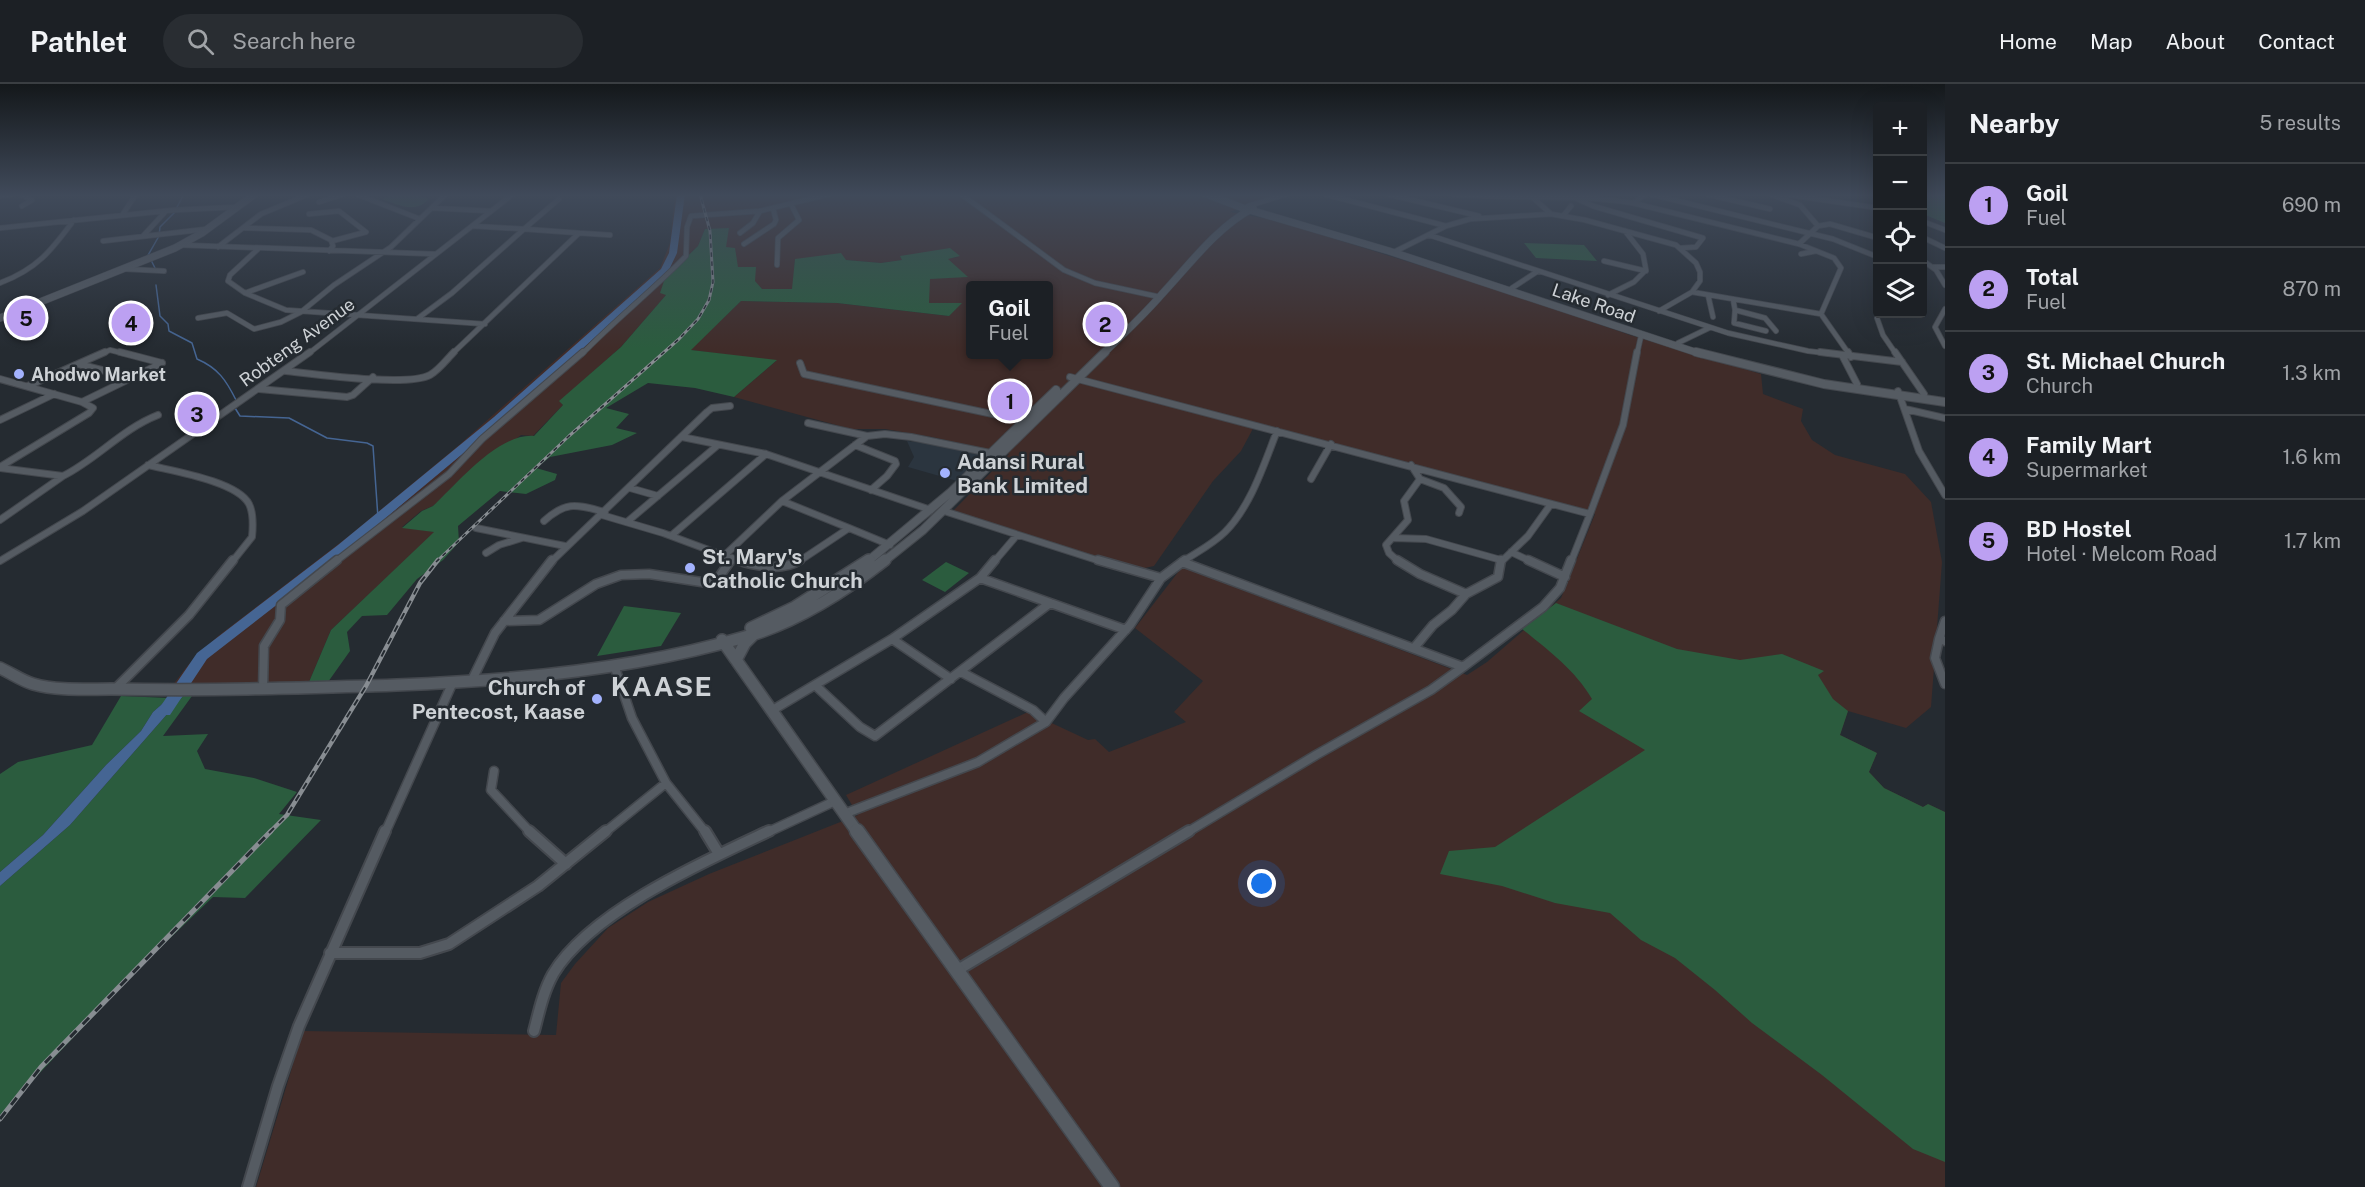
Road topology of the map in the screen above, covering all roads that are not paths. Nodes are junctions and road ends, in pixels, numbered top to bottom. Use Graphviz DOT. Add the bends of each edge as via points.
graph roads {
  1 [pos="55,245"];
  2 [pos="180,245"];
  3 [pos="190,245"];
  4 [pos="333,245"];
  5 [pos="390,245"];
  6 [pos="447,245"];
  7 [pos="505,245"];
  8 [pos="566,245"];
  9 [pos="686,245"];
  10 [pos="778,245"];
  11 [pos="1031,245"];
  12 [pos="1205,245"];
  13 [pos="1376,245"];
  14 [pos="1384,245"];
  15 [pos="1408,245"];
  16 [pos="1461,245"];
  17 [pos="1637,245"];
  18 [pos="1673,245"];
  19 [pos="1697,245"];
  20 [pos="1803,245"];
  21 [pos="1854,245"];
  22 [pos="218,247"];
  23 [pos="1681,248"];
  24 [pos="258,249"];
  25 [pos="329,251"];
  26 [pos="1397,251"];
  27 [pos="1818,251"];
  28 [pos="383,252"];
  29 [pos="435,254"];
  30 [pos="1800,254"];
  31 [pos="1873,254"];
  32 [pos="1604,261"];
  33 [pos="1927,263"];
  34 [pos="777,266"];
  35 [pos="1932,267"];
  36 [pos="1945,267"];
  37 [pos="125,269"];
  38 [pos="164,271"];
  39 [pos="1538,271"];
  40 [pos="1646,271"];
  41 [pos="303,272"];
  42 [pos="0,283"];
  43 [pos="1945,285"];
  44 [pos="1512,288"];
  45 [pos="1692,292"];
  46 [pos="245,293"];
  47 [pos="1608,295"];
  48 [pos="1708,295"];
  49 [pos="1156,296"];
  50 [pos="1733,299"];
  51 [pos="1945,309"];
  52 [pos="1735,310"];
  53 [pos="1659,311"];
  54 [pos="301,312"];
  55 [pos="1821,314"];
  56 [pos="359,316"];
  57 [pos="1713,317"];
  58 [pos="0,318"];
  59 [pos="198,318"];
  60 [pos="1877,318"];
  61 [pos="416,320"];
  62 [pos="485,324"];
  63 [pos="1709,328"];
  64 [pos="1766,331"];
  65 [pos="1776,331"];
  66 [pos="1641,336"];
  67 [pos="1678,343"];
  68 [pos="1945,346"];
  69 [pos="1842,356"];
  70 [pos="1851,357"];
  71 [pos="1902,362"];
  72 [pos="801,363"];
  73 [pos="78,364"];
  74 [pos="286,371"];
  75 [pos="133,378"];
  76 [pos="373,378"];
  77 [pos="1074,378"];
  78 [pos="0,379"];
  79 [pos="1857,384"];
  80 [pos="28,386"];
  81 [pos="258,389"];
  82 [pos="1899,393"];
  83 [pos="54,394"];
  84 [pos="1924,394"];
  85 [pos="1945,399"];
  86 [pos="82,402"];
  87 [pos="730,406"];
  88 [pos="1905,409"];
  89 [pos="158,415"];
  90 [pos="1945,418"];
  91 [pos="0,420"];
  92 [pos="1025,422"];
  93 [pos="808,423"];
  94 [pos="1277,431"];
  95 [pos="867,436"];
  96 [pos="682,437"];
  97 [pos="1331,444"];
  98 [pos="718,445"];
  99 [pos="855,446"];
  100 [pos="990,453"];
  101 [pos="766,454"];
  102 [pos="148,465"];
  103 [pos="1411,465"];
  104 [pos="0,467"];
  105 [pos="819,473"];
  106 [pos="63,476"];
  107 [pos="1311,479"];
  108 [pos="1420,479"];
  109 [pos="630,488"];
  110 [pos="872,490"];
  111 [pos="1945,495"];
  112 [pos="658,496"];
  113 [pos="782,501"];
  114 [pos="1551,504"];
  115 [pos="930,510"];
  116 [pos="944,511"];
  117 [pos="1459,513"];
  118 [pos="603,514"];
  119 [pos="1590,514"];
  120 [pos="0,520"];
  121 [pos="544,521"];
  122 [pos="627,522"];
  123 [pos="477,528"];
  124 [pos="849,528"];
  125 [pos="672,535"];
  126 [pos="1017,535"];
  127 [pos="526,537"];
  128 [pos="1394,538"];
  129 [pos="890,545"];
  130 [pos="565,546"];
  131 [pos="1511,552"];
  132 [pos="486,553"];
  133 [pos="729,556"];
  134 [pos="1501,560"];
  135 [pos="0,561"];
  136 [pos="1182,562"];
  137 [pos="1565,577"];
  138 [pos="980,578"];
  139 [pos="1161,578"];
  140 [pos="1466,594"];
  141 [pos="1050,603"];
  142 [pos="504,621"];
  143 [pos="1945,621"];
  144 [pos="1126,630"];
  145 [pos="753,634"];
  146 [pos="892,639"];
  147 [pos="1942,640"];
  148 [pos="723,641"];
  149 [pos="1414,648"];
  150 [pos="695,650"];
  151 [pos="663,656"];
  152 [pos="736,659"];
  153 [pos="614,665"];
  154 [pos="1463,667"];
  155 [pos="0,668"];
  156 [pos="961,672"];
  157 [pos="951,678"];
  158 [pos="471,682"];
  159 [pos="452,684"];
  160 [pos="1945,684"];
  161 [pos="816,686"];
  162 [pos="263,688"];
  163 [pos="114,690"];
  164 [pos="771,711"];
  165 [pos="1046,722"];
  166 [pos="494,771"];
  167 [pos="666,783"];
  168 [pos="836,801"];
  169 [pos="844,814"];
  170 [pos="719,854"];
  171 [pos="566,864"];
  172 [pos="330,953"];
  173 [pos="956,971"];
  174 [pos="534,1031"];
  175 [pos="248,1187"];
  176 [pos="1112,1187"];
  1 -- 42 [label="street" via="43,262"];
  2 -- 37 [label="main road"];
  3 -- 22 [label="street"];
  4 -- 25 [label="street"];
  5 -- 28 [label="street"];
  6 -- 29 [label="street, Robteng Avenue"];
  7 -- 61 [label="street"];
  8 -- 62 [label="street"];
  9 -- 162 [label="street" via="686,256 655,288 618,317 449,474 285,600 280,620 264,646"];
  10 -- 34 [label="street"];
  11 -- 49 [label="street" via="1064,270 1095,283"];
  12 -- 49 [label="main road"];
  13 -- 26 [label="main road, Lake Road"];
  14 -- 26 [label="main road, Lake Road"];
  15 -- 26 [label="street"];
  16 -- 39 [label="street"];
  17 -- 40 [label="street" via="1647,257"];
  18 -- 23 [label="street"];
  19 -- 23 [label="street"];
  20 -- 27 [label="street"];
  21 -- 31 [label="street"];
  22 -- 24 [label="street"];
  23 -- 45 [label="street" via="1700,272 1700,281"];
  24 -- 25 [label="street"];
  24 -- 46 [label="street" via="228,279"];
  25 -- 28 [label="street"];
  26 -- 44 [label="main road, Lake Road"];
  26 -- 66 [label="main road, Lake Road"];
  27 -- 30 [label="street"];
  27 -- 55 [label="street" via="1834,258 1841,268"];
  28 -- 29 [label="street"];
  28 -- 54 [label="street"];
  29 -- 56 [label="street, Robteng Avenue"];
  32 -- 40 [label="street"];
  33 -- 35 [label="street"];
  35 -- 36 [label="street"];
  35 -- 43 [label="street"];
  37 -- 38 [label="street"];
  37 -- 58 [label="main road"];
  39 -- 44 [label="street"];
  39 -- 47 [label="street"];
  40 -- 47 [label="street" via="1635,284"];
  41 -- 46 [label="street"];
  44 -- 67 [label="main road, Lake Road"];
  45 -- 48 [label="street"];
  45 -- 53 [label="street"];
  46 -- 54 [label="street" via="275,307"];
  47 -- 53 [label="street"];
  48 -- 50 [label="street"];
  48 -- 57 [label="street"];
  49 -- 77 [label="main road"];
  50 -- 52 [label="street"];
  50 -- 55 [label="street"];
  51 -- 68 [label="street" via="1935,327"];
  52 -- 64 [label="street" via="1734,323"];
  52 -- 65 [label="street" via="1765,318"];
  53 -- 63 [label="street"];
  54 -- 56 [label="street"];
  54 -- 59 [label="street" via="258,329 227,313"];
  55 -- 70 [label="street"];
  56 -- 61 [label="street"];
  56 -- 74 [label="street, Robteng Avenue"];
  60 -- 71 [label="street" via="1883,335"];
  61 -- 62 [label="street"];
  62 -- 76 [label="street" via="430,375"];
  63 -- 67 [label="street"];
  63 -- 69 [label="street"];
  66 -- 82 [label="main road, Lake Road" via="1789,377"];
  66 -- 119 [label="street" via="1622,430"];
  67 -- 79 [label="main road, Lake Road" via="1752,365"];
  69 -- 70 [label="street"];
  69 -- 79 [label="street"];
  70 -- 71 [label="street"];
  71 -- 84 [label="street"];
  72 -- 92 [label="street" via="804,374"];
  73 -- 75 [label="street"];
  73 -- 75 [label="street" via="112,350 162,363"];
  73 -- 80 [label="street"];
  74 -- 76 [label="street"];
  74 -- 81 [label="street, Robteng Avenue"];
  75 -- 86 [label="street"];
  76 -- 81 [label="street" via="347,397"];
  77 -- 92 [label="main road"];
  77 -- 94 [label="street"];
  77 -- 116 [label="main road"];
  78 -- 80 [label="street"];
  79 -- 82 [label="main road, Lake Road"];
  80 -- 83 [label="street"];
  81 -- 102 [label="street, Robteng Avenue"];
  82 -- 84 [label="main road, Lake Road"];
  82 -- 85 [label="main road, Lake Road"];
  82 -- 88 [label="street"];
  83 -- 86 [label="street"];
  83 -- 91 [label="street"];
  84 -- 85 [label="main road, Lake Road"];
  86 -- 104 [label="street" via="92,411"];
  87 -- 96 [label="street" via="712,408"];
  88 -- 90 [label="street"];
  88 -- 111 [label="street" via="1919,451"];
  89 -- 106 [label="street" via="134,423 85,466"];
  92 -- 100 [label="main road"];
  93 -- 95 [label="street"];
  94 -- 97 [label="street"];
  94 -- 136 [label="street" via="1239,516 1220,536"];
  95 -- 99 [label="street"];
  95 -- 100 [label="street" via="920,438"];
  96 -- 98 [label="street"];
  96 -- 109 [label="street"];
  97 -- 103 [label="street"];
  97 -- 107 [label="street"];
  98 -- 101 [label="street"];
  98 -- 112 [label="street"];
  99 -- 105 [label="street"];
  99 -- 110 [label="street" via="895,461 887,476"];
  100 -- 115 [label="main road"];
  101 -- 105 [label="street"];
  101 -- 125 [label="street"];
  102 -- 135 [label="street, Robteng Avenue" via="83,511"];
  102 -- 163 [label="street" via="210,481 241,495 249,504 252,537 189,615"];
  103 -- 108 [label="street"];
  103 -- 114 [label="street"];
  104 -- 106 [label="street"];
  105 -- 110 [label="street"];
  105 -- 113 [label="street"];
  106 -- 120 [label="street"];
  108 -- 117 [label="street" via="1436,483 1455,495 1461,507"];
  108 -- 128 [label="street" via="1404,501 1408,520"];
  109 -- 112 [label="street"];
  109 -- 118 [label="street"];
  110 -- 115 [label="street"];
  112 -- 122 [label="street"];
  113 -- 124 [label="street"];
  113 -- 133 [label="street"];
  114 -- 119 [label="street"];
  114 -- 131 [label="street"];
  115 -- 129 [label="main road"];
  116 -- 126 [label="street"];
  116 -- 145 [label="main road" via="867,574 786,622"];
  118 -- 121 [label="street" via="565,505"];
  118 -- 122 [label="street"];
  118 -- 130 [label="street"];
  119 -- 137 [label="street"];
  122 -- 125 [label="street"];
  123 -- 127 [label="street"];
  124 -- 129 [label="street"];
  124 -- 133 [label="street" via="787,566 764,567"];
  125 -- 133 [label="street"];
  126 -- 138 [label="street"];
  126 -- 139 [label="street"];
  127 -- 130 [label="street"];
  127 -- 132 [label="street" via="510,540"];
  128 -- 134 [label="street" via="1426,539"];
  128 -- 140 [label="street" via="1386,545 1393,558"];
  129 -- 148 [label="main road" via="798,606"];
  130 -- 142 [label="street"];
  131 -- 134 [label="street"];
  131 -- 137 [label="street"];
  133 -- 142 [label="street" via="719,577 708,583 649,574 621,575 597,584 539,620"];
  134 -- 140 [label="street" via="1498,577"];
  136 -- 139 [label="street"];
  136 -- 149 [label="street"];
  137 -- 154 [label="street" via="1543,607"];
  138 -- 141 [label="street"];
  138 -- 146 [label="street"];
  139 -- 144 [label="street"];
  140 -- 149 [label="street"];
  141 -- 144 [label="street"];
  141 -- 156 [label="street"];
  142 -- 158 [label="street"];
  143 -- 147 [label="street"];
  144 -- 165 [label="street"];
  145 -- 148 [label="main road"];
  145 -- 152 [label="main road"];
  146 -- 157 [label="street"];
  146 -- 161 [label="street"];
  147 -- 160 [label="street" via="1935,658"];
  148 -- 150 [label="main road"];
  148 -- 151 [label="main road"];
  148 -- 152 [label="main road"];
  149 -- 154 [label="street"];
  150 -- 151 [label="main road"];
  150 -- 152 [label="main road"];
  151 -- 153 [label="main road"];
  152 -- 164 [label="main road"];
  153 -- 158 [label="main road"];
  153 -- 167 [label="street" via="632,718"];
  154 -- 173 [label="street" via="1431,690 1316,754"];
  155 -- 163 [label="main road" via="45,687"];
  156 -- 157 [label="street"];
  156 -- 165 [label="street" via="1032,710"];
  157 -- 161 [label="street" via="875,736 860,728"];
  158 -- 159 [label="main road"];
  159 -- 162 [label="main road"];
  159 -- 172 [label="street"];
  161 -- 164 [label="street"];
  162 -- 163 [label="main road"];
  164 -- 168 [label="main road"];
  165 -- 169 [label="street" via="978,762"];
  166 -- 171 [label="street" via="491,790 502,806"];
  167 -- 170 [label="street"];
  167 -- 171 [label="street"];
  168 -- 169 [label="main road"];
  168 -- 170 [label="street"];
  169 -- 173 [label="main road"];
  170 -- 174 [label="street" via="638,898 569,953 549,983"];
  171 -- 172 [label="street" via="449,944 420,952"];
  172 -- 175 [label="street" via="276,1091"];
  173 -- 176 [label="main road"];
}
